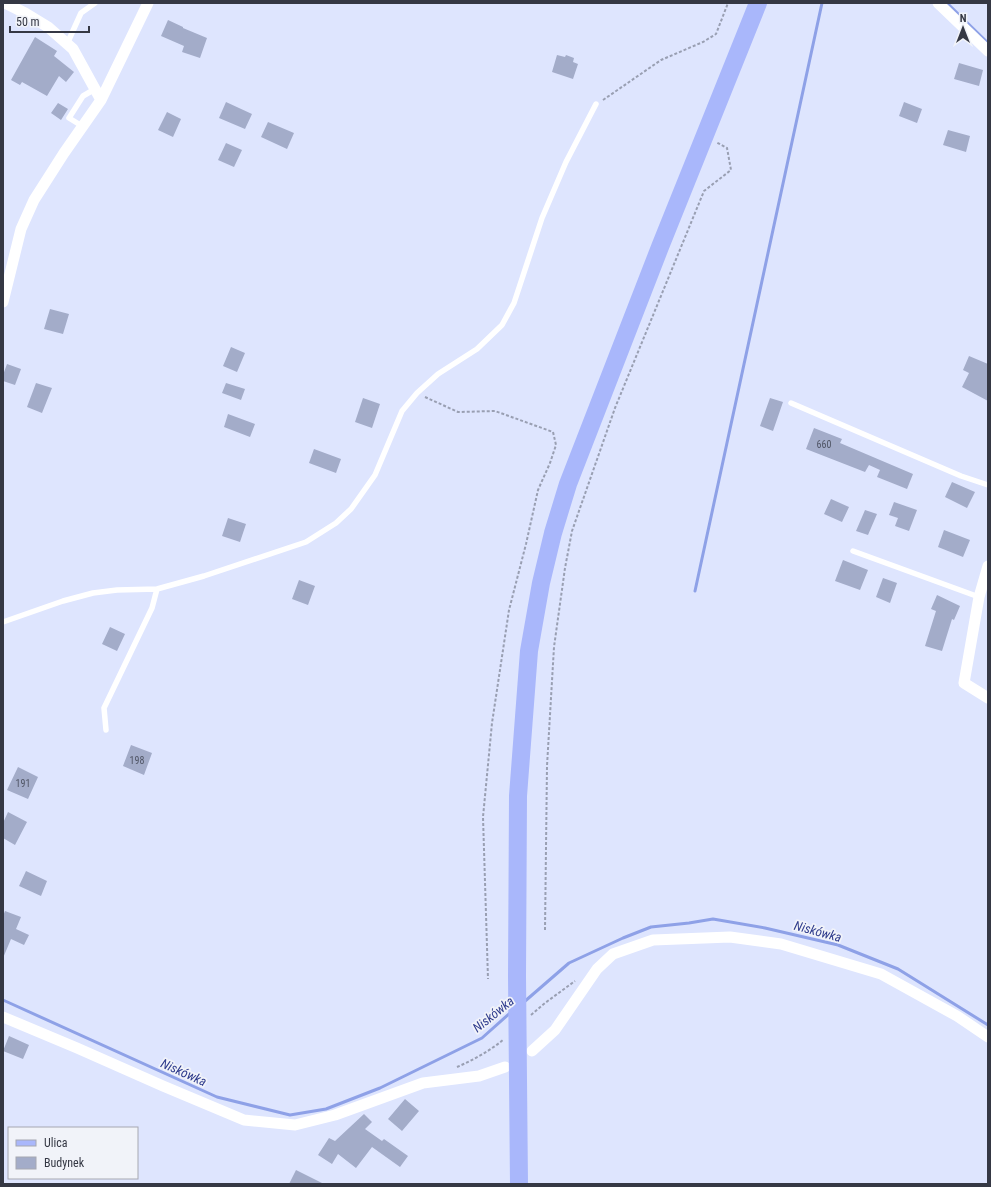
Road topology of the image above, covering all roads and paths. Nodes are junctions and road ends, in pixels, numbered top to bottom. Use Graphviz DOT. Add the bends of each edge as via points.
graph roads {
  1 [pos="5,3"];
  2 [pos="95,3"];
  3 [pos="148,3"];
  4 [pos="728,3"];
  5 [pos="758,3"];
  6 [pos="938,3"];
  7 [pos="67,44"];
  8 [pos="988,51"];
  9 [pos="95,89"];
  10 [pos="101,100"];
  11 [pos="596,104"];
  12 [pos="82,126"];
  13 [pos="705,136"];
  14 [pos="3,302"];
  15 [pos="417,393"];
  16 [pos="791,403"];
  17 [pos="988,485"];
  18 [pos="853,551"];
  19 [pos="988,566"];
  20 [pos="157,588"];
  21 [pos="979,597"];
  22 [pos="3,622"];
  23 [pos="988,698"];
  24 [pos="106,730"];
  25 [pos="545,930"];
  26 [pos="488,979"];
  27 [pos="3,1017"];
  28 [pos="988,1037"];
  29 [pos="532,1051"];
  30 [pos="512,1067"];
  31 [pos="519,1184"];
  1 -- 7 [label="street" via="48,28"];
  2 -- 7 [label="lane" via="81,13"];
  3 -- 10 [label="street"];
  4 -- 11 [label="path" via="716,34 661,60"];
  5 -- 13 [label="main road"];
  6 -- 8 [label="street"];
  7 -- 9 [label="street" via="73,49"];
  9 -- 10 [label="street"];
  9 -- 12 [label="lane" via="83,96 69,118"];
  10 -- 12 [label="street"];
  11 -- 15 [label="lane" via="566,162 542,218 514,303 502,325 477,349 438,374"];
  12 -- 14 [label="street" via="31,206 21,230"];
  13 -- 25 [label="path" via="727,148 731,170 704,191 615,408 569,545 554,647 547,766"];
  13 -- 30 [label="main road" via="568,484 541,583 529,651 518,796 517,976"];
  15 -- 20 [label="lane" via="402,411 375,475 351,509 336,523 306,542 204,576"];
  15 -- 26 [label="path" via="458,412 494,411 553,432 556,445 538,490 509,610 492,723 484,816"];
  16 -- 17 [label="lane" via="961,476"];
  18 -- 21 [label="lane"];
  19 -- 21 [label="street"];
  20 -- 22 [label="lane" via="93,593"];
  20 -- 24 [label="lane" via="152,608 104,708"];
  21 -- 23 [label="street" via="964,683"];
  27 -- 30 [label="street" via="244,1120 295,1125 335,1115 423,1083 479,1076"];
  28 -- 29 [label="street" via="957,1016 881,974 781,944 730,937 653,940 613,954 598,969 555,1030"];
  30 -- 31 [label="main road"];
}
